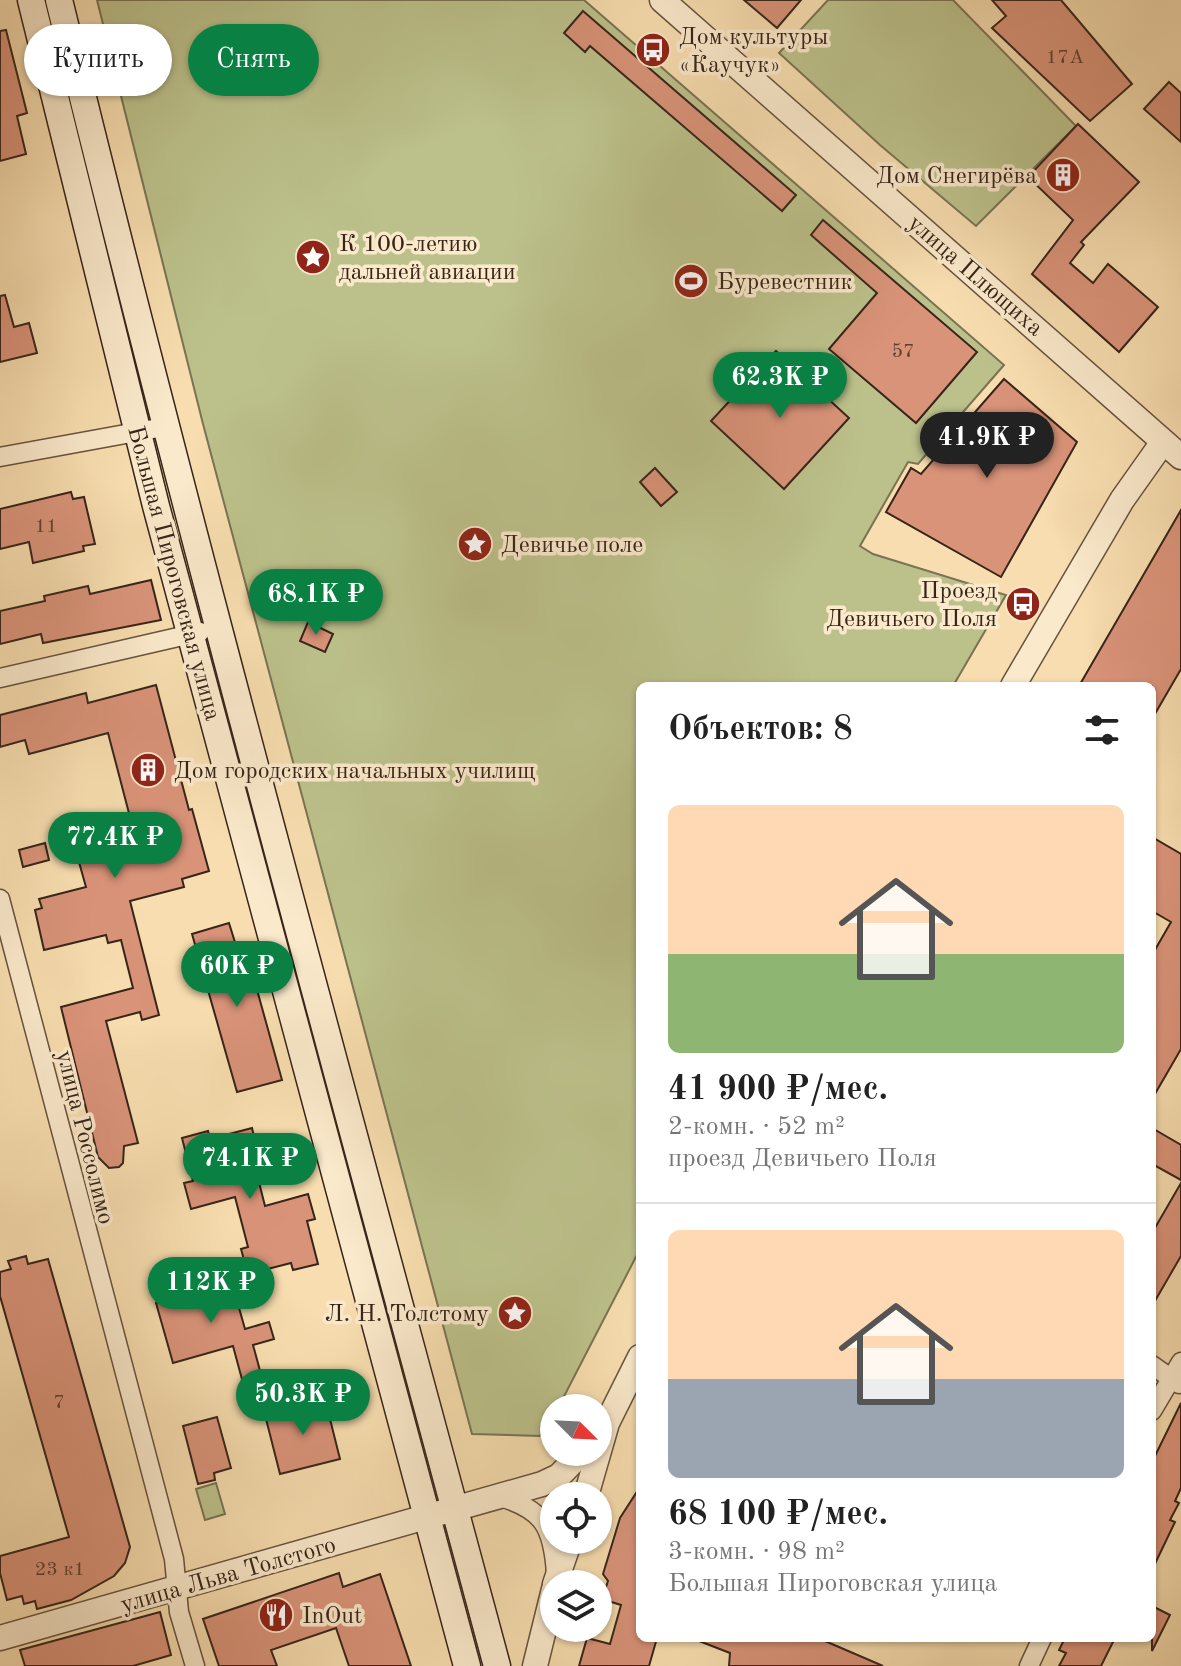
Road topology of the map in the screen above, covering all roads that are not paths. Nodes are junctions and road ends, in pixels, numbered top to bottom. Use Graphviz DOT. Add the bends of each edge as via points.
graph roads {
  1 [pos="31,0"];
  2 [pos="59,0"];
  3 [pos="662,0"];
  4 [pos="164,427"];
  5 [pos="138,433"];
  6 [pos="1172,449"];
  7 [pos="0,457"];
  8 [pos="217,628"];
  9 [pos="190,634"];
  10 [pos="0,678"];
  11 [pos="1015,682"];
  12 [pos="0,899"];
  13 [pos="636,1365"];
  14 [pos="1156,1367"];
  15 [pos="1178,1375"];
  16 [pos="1156,1405"];
  17 [pos="612,1411"];
  18 [pos="569,1466"];
  19 [pos="497,1496"];
  20 [pos="455,1508"];
  21 [pos="426,1516"];
  22 [pos="555,1570"];
  23 [pos="178,1588"];
  24 [pos="0,1638"];
  25 [pos="541,1642"];
  26 [pos="1040,1642"];
  27 [pos="195,1666"];
  28 [pos="467,1666"];
  29 [pos="497,1666"];
  30 [pos="535,1666"];
  31 [pos="1029,1666"];
  1 -- 5 [label="main road, Большая Пироговская улица"];
  2 -- 4 [label="main road, Большая Пироговская улица"];
  3 -- 6 [label="street, улица Плющиха"];
  4 -- 5 [label="street"];
  4 -- 8 [label="main road, Большая Пироговская улица"];
  5 -- 7 [label="street"];
  5 -- 9 [label="main road, Большая Пироговская улица"];
  6 -- 11 [label="street" via="1122,500"];
  8 -- 9 [label="street"];
  8 -- 20 [label="main road, Большая Пироговская улица"];
  9 -- 10 [label="street"];
  9 -- 21 [label="main road, Большая Пироговская улица"];
  12 -- 23 [label="street, улица Россолимо"];
  13 -- 17 [label="street"];
  14 -- 15 [label="street"];
  15 -- 16 [label="street"];
  18 -- 19 [label="street, улица Льва Толстого" via="559,1476"];
  19 -- 20 [label="street, улица Льва Толстого"];
  19 -- 22 [label="street" via="530,1508 542,1519"];
  20 -- 21 [label="street, улица Льва Толстого"];
  20 -- 29 [label="main road, Большая Пироговская улица"];
  21 -- 23 [label="street, улица Льва Толстого"];
  21 -- 28 [label="main road, Большая Пироговская улица"];
  23 -- 24 [label="street, улица Льва Толстого"];
  23 -- 27 [label="street, улица Россолимо" via="179,1612"];
  25 -- 30 [label="street"];
  26 -- 31 [label="street"];
}
